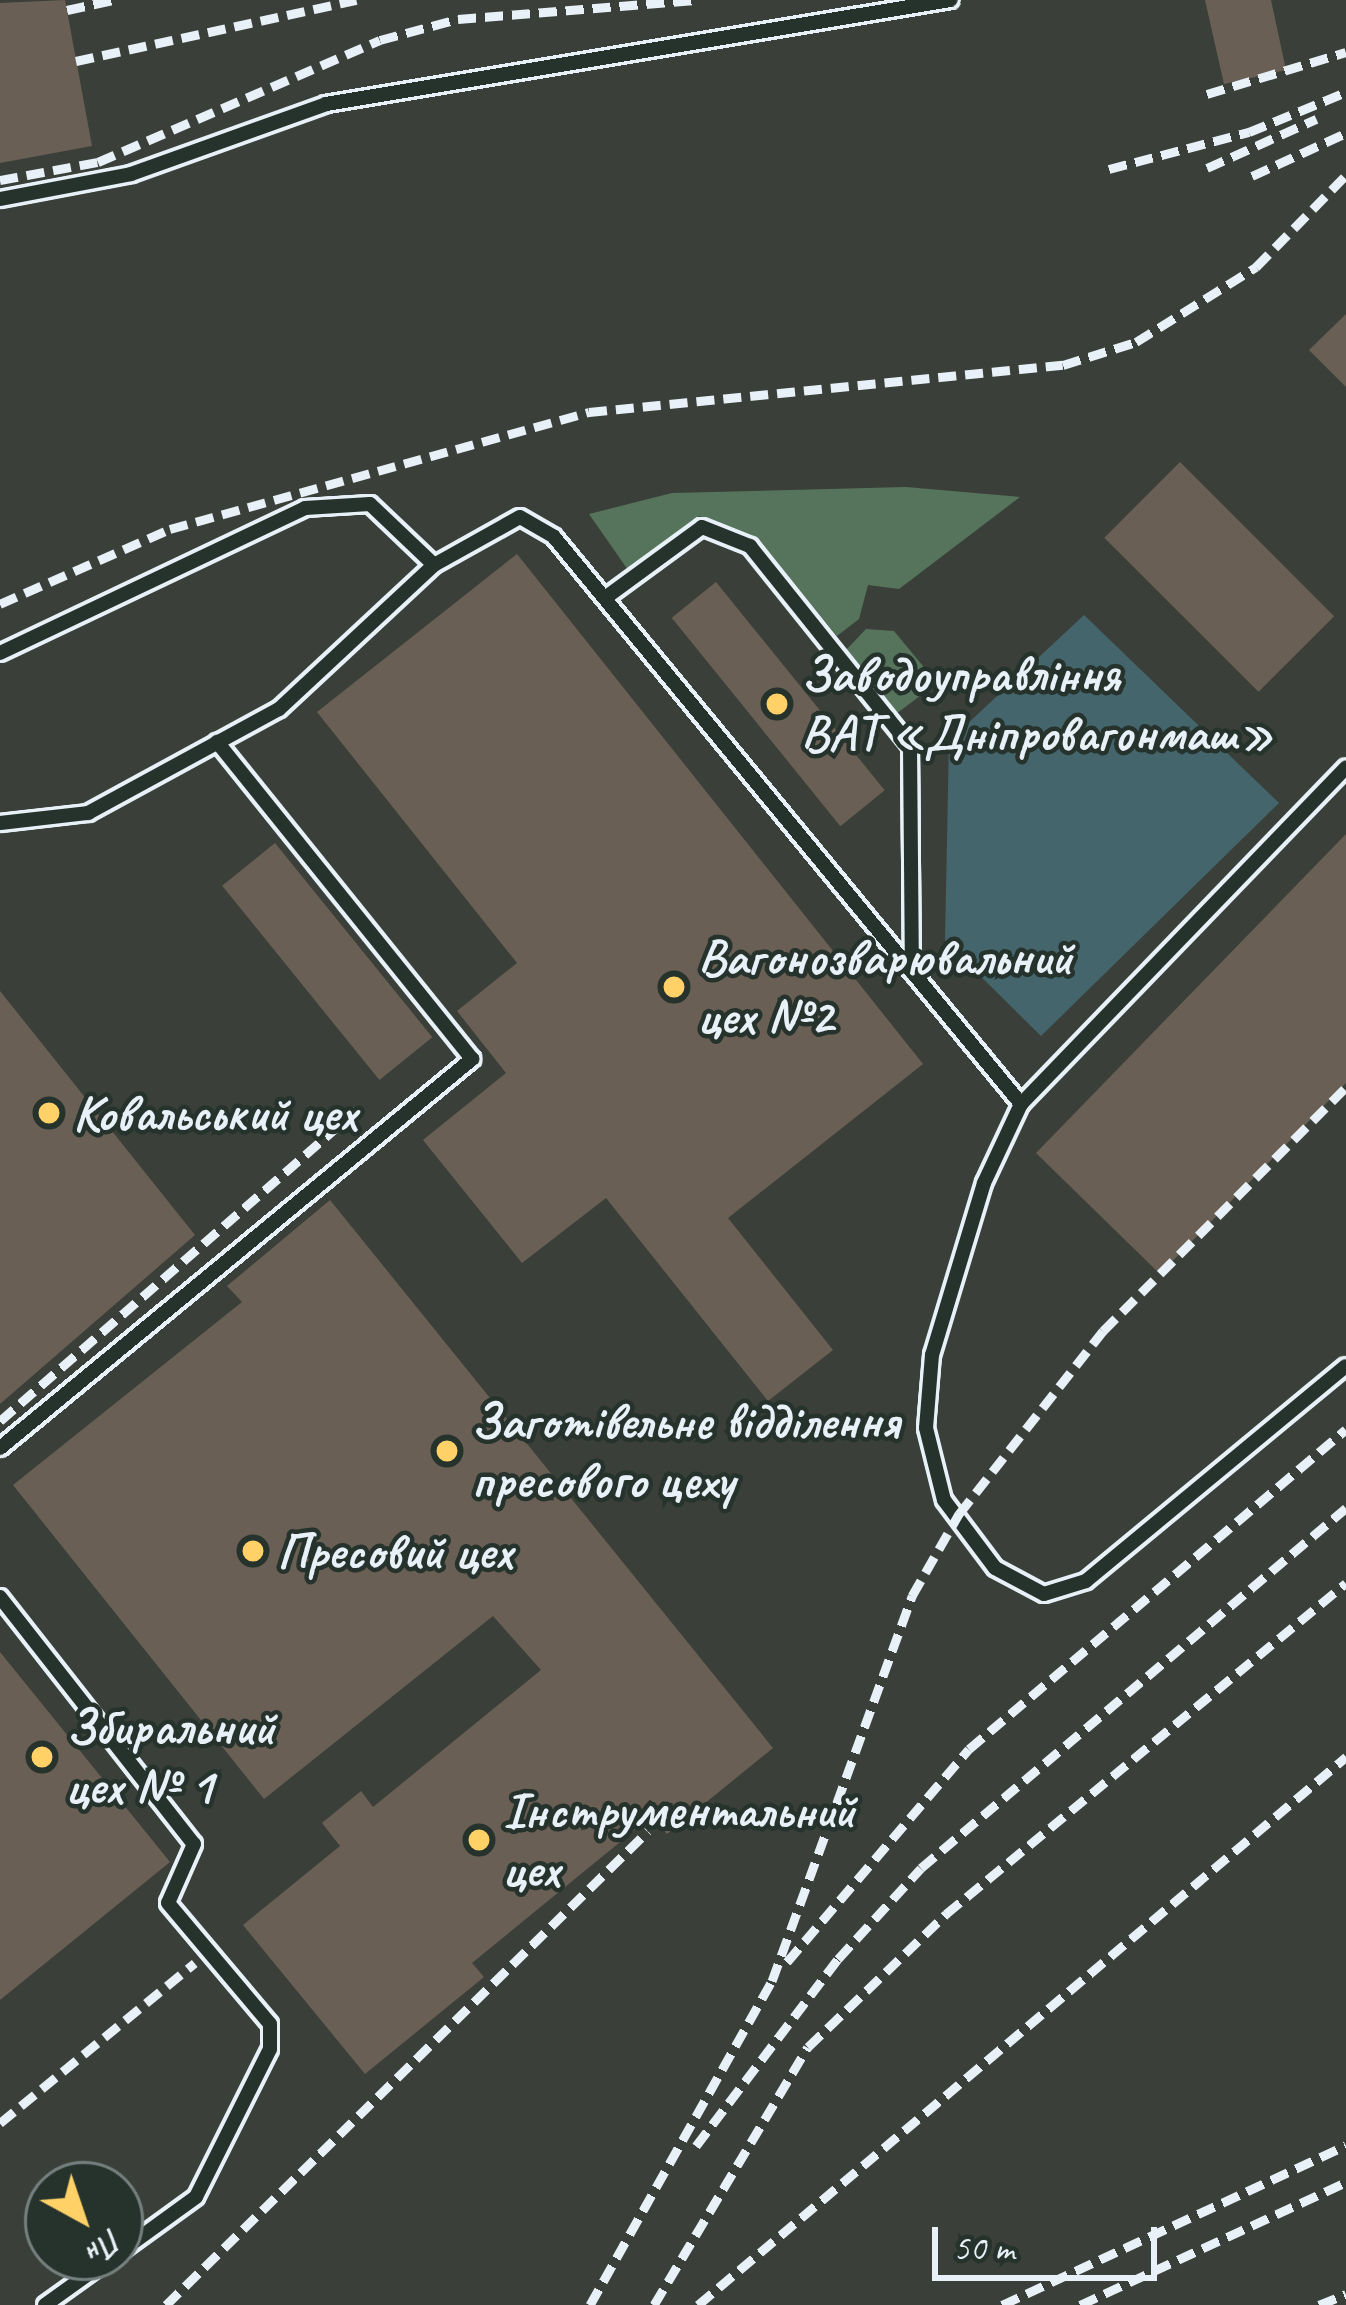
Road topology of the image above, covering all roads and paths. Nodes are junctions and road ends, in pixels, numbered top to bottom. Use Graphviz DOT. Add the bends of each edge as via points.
graph roads {
  1 [pos="950,0"];
  2 [pos="0,199"];
  3 [pos="434,565"];
  4 [pos="605,598"];
  5 [pos="0,653"];
  6 [pos="217,742"];
  7 [pos="1346,767"];
  8 [pos="0,823"];
  9 [pos="912,966"];
  10 [pos="1021,1105"];
  11 [pos="1346,1366"];
  12 [pos="0,1448"];
  13 [pos="0,1597"];
  14 [pos="144,2235"];
  15 [pos="78,2281"];
  16 [pos="45,2305"];
  1 -- 2 [label="lane" via="326,104 131,174"];
  3 -- 4 [label="lane" via="520,517 554,537"];
  3 -- 5 [label="lane" via="370,504 305,508"];
  3 -- 6 [label="lane" via="279,709"];
  4 -- 9 [label="lane"];
  4 -- 9 [label="lane" via="702,527 749,546 910,746"];
  6 -- 8 [label="lane" via="88,813"];
  6 -- 12 [label="lane" via="472,1059"];
  7 -- 10 [label="lane"];
  9 -- 10 [label="lane"];
  10 -- 11 [label="lane" via="983,1183 932,1354 926,1428 944,1500 995,1568 1044,1594 1086,1581"];
  13 -- 14 [label="lane" via="194,1844 168,1903 270,2024 270,2049 196,2197"];
  15 -- 16 [label="lane"];
}
